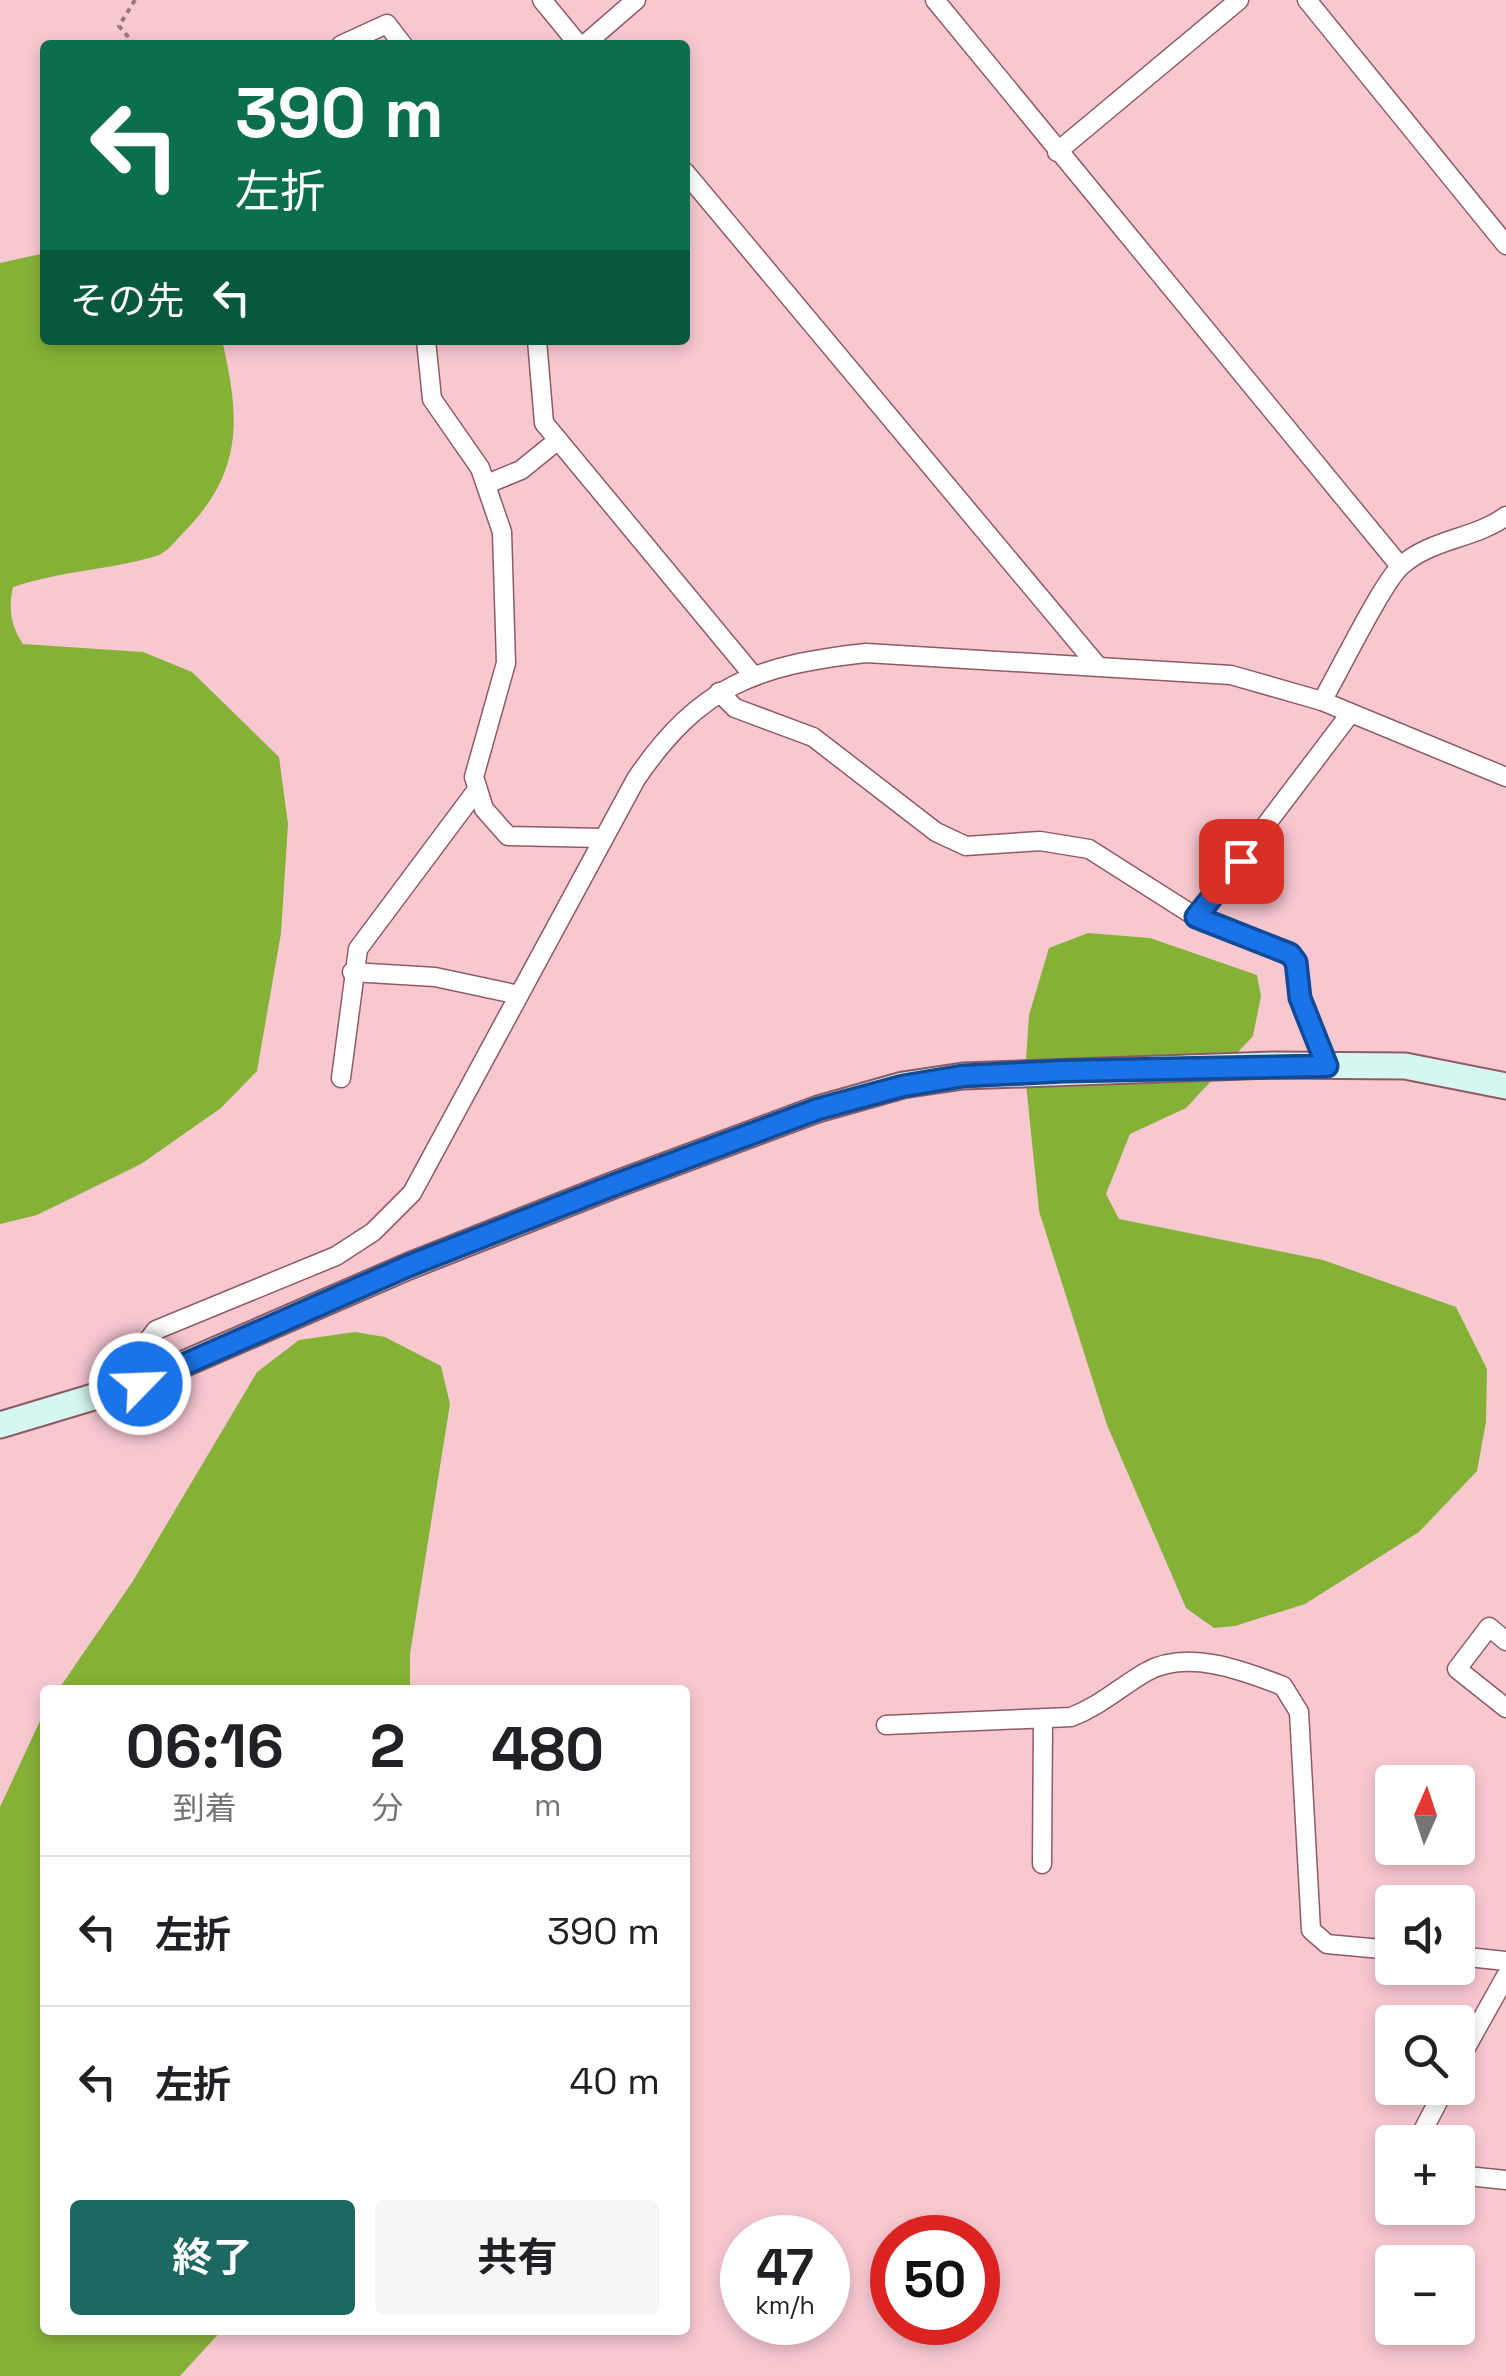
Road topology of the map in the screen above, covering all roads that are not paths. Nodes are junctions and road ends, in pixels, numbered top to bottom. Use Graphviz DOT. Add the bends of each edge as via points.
graph roads {
  1 [pos="542,0"];
  2 [pos="636,0"];
  3 [pos="934,0"];
  4 [pos="1239,0"];
  5 [pos="1307,0"];
  6 [pos="351,40"];
  7 [pos="399,40"];
  8 [pos="578,40"];
  9 [pos="588,40"];
  10 [pos="1057,152"];
  11 [pos="690,178"];
  12 [pos="1506,245"];
  13 [pos="426,345"];
  14 [pos="536,345"];
  15 [pos="558,440"];
  16 [pos="486,484"];
  17 [pos="1506,516"];
  18 [pos="1400,566"];
  19 [pos="1096,664"];
  20 [pos="752,674"];
  21 [pos="719,692"];
  22 [pos="1322,702"];
  23 [pos="1350,714"];
  24 [pos="1506,777"];
  25 [pos="476,791"];
  26 [pos="603,838"];
  27 [pos="1196,917"];
  28 [pos="352,972"];
  29 [pos="518,996"];
  30 [pos="1327,1066"];
  31 [pos="340,1078"];
  32 [pos="1506,1086"];
  33 [pos="140,1384"];
  34 [pos="0,1426"];
  35 [pos="1506,1641"];
  36 [pos="1506,1708"];
  37 [pos="1043,1720"];
  38 [pos="886,1724"];
  39 [pos="1042,1864"];
  40 [pos="1375,1948"];
  41 [pos="1475,1958"];
  42 [pos="1506,1961"];
  43 [pos="1506,1976"];
  44 [pos="1475,2032"];
  45 [pos="1475,2177"];
  46 [pos="1506,2180"];
  1 -- 8 [label="street"];
  2 -- 9 [label="street"];
  3 -- 10 [label="street"];
  4 -- 10 [label="street"];
  5 -- 12 [label="street"];
  6 -- 7 [label="street" via="388,24"];
  10 -- 18 [label="street"];
  11 -- 19 [label="street"];
  13 -- 16 [label="street" via="432,400"];
  14 -- 15 [label="street" via="544,423"];
  15 -- 16 [label="street" via="521,470"];
  15 -- 20 [label="street"];
  16 -- 25 [label="street" via="502,532 506,662 476,765"];
  17 -- 18 [label="street"];
  18 -- 22 [label="street"];
  19 -- 20 [label="street" via="866,653"];
  19 -- 22 [label="street" via="1231,675"];
  20 -- 21 [label="street"];
  21 -- 26 [label="street" via="656,749"];
  21 -- 27 [label="street" via="735,708 813,738 950,839 966,846 1040,840 1089,849"];
  22 -- 23 [label="street"];
  23 -- 24 [label="street"];
  23 -- 27 [label="street"];
  25 -- 26 [label="street" via="508,836"];
  25 -- 28 [label="street" via="358,948"];
  26 -- 29 [label="street"];
  27 -- 30 [label="street" via="1290,954"];
  28 -- 29 [label="street" via="435,977"];
  28 -- 31 [label="street"];
  29 -- 33 [label="street" via="412,1193 373,1232 336,1256 156,1330 146,1344"];
  30 -- 32 [label="main road" via="1405,1066"];
  30 -- 33 [label="main road" via="1064,1071 903,1086 818,1109 614,1185 408,1266"];
  33 -- 34 [label="main road"];
  35 -- 36 [label="street" via="1489,1627 1457,1669"];
  37 -- 38 [label="street"];
  37 -- 39 [label="street"];
  37 -- 40 [label="street" via="1096,1708 1169,1662 1191,1660 1283,1686 1300,1712 1311,1930 1327,1944"];
  41 -- 42 [label="street"];
  43 -- 44 [label="street"];
  45 -- 46 [label="street"];
}
